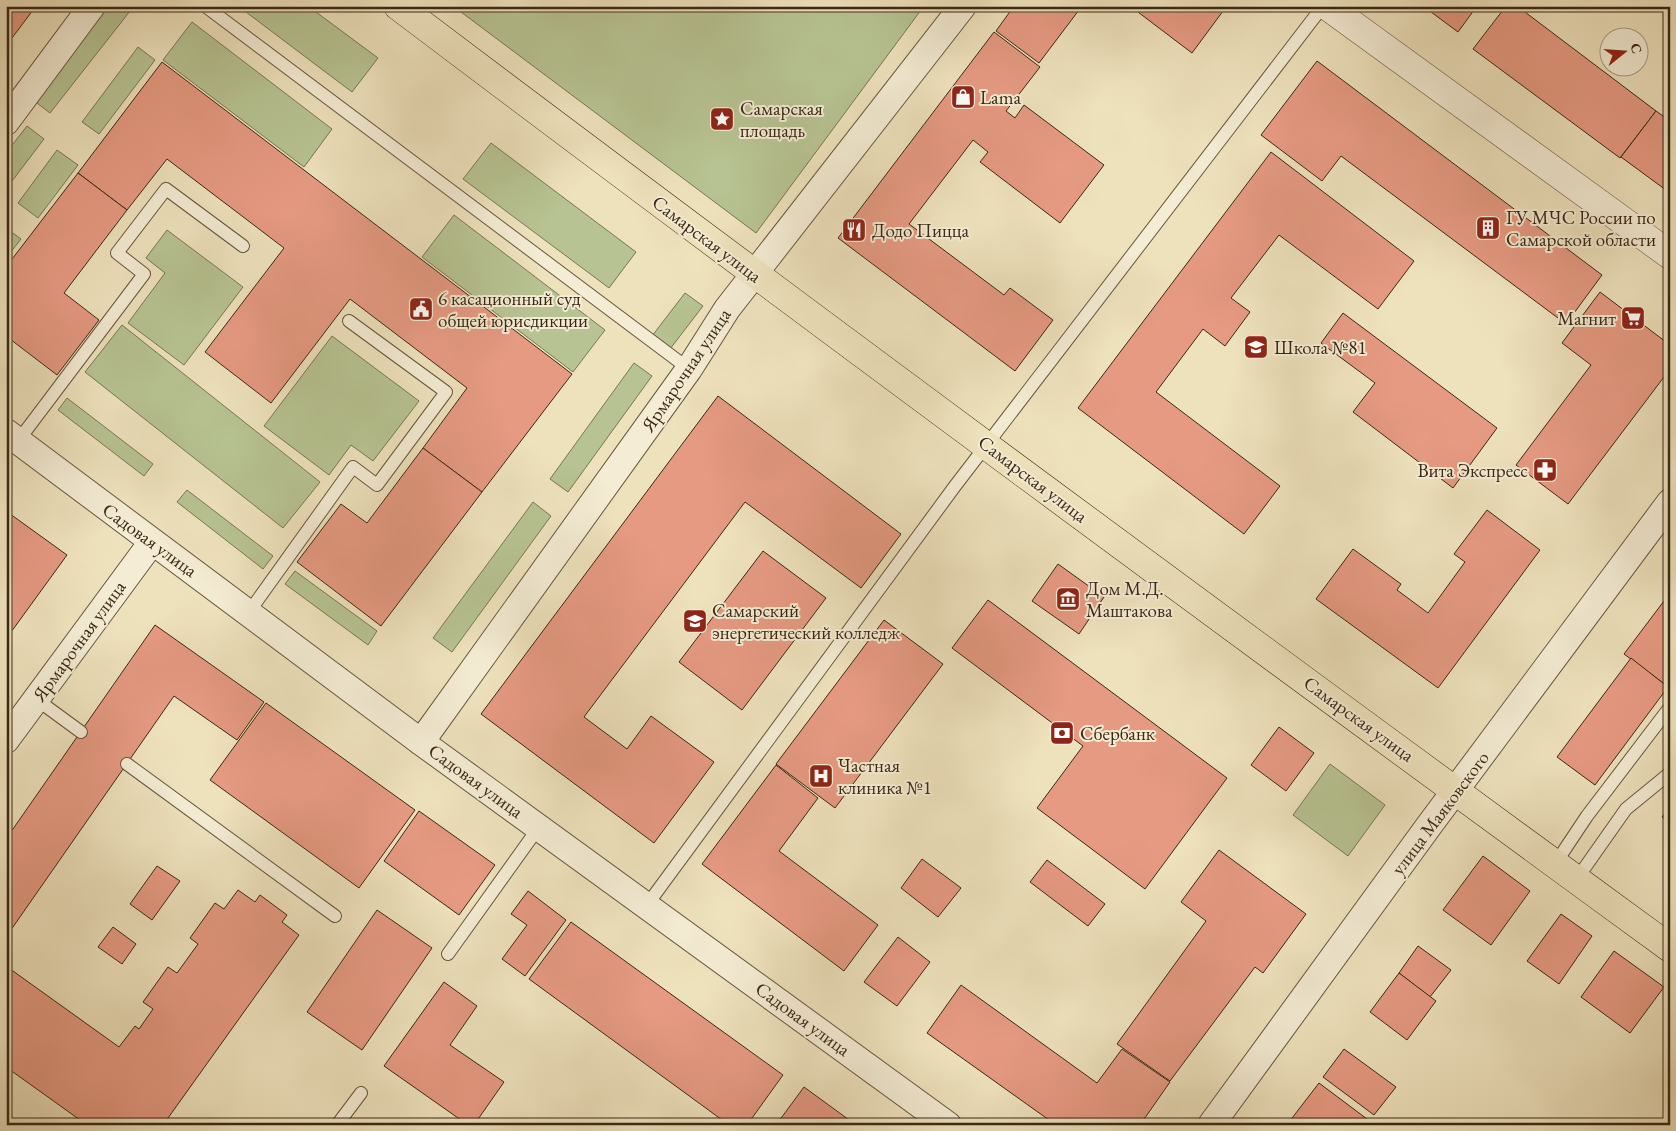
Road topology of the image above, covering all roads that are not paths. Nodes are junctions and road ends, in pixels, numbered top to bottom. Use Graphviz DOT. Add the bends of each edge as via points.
graph roads {
  1 [pos="92,6"];
  2 [pos="205,6"];
  3 [pos="398,6"];
  4 [pos="963,6"];
  5 [pos="1323,6"];
  6 [pos="1327,6"];
  7 [pos="6,122"];
  8 [pos="243,246"];
  9 [pos="1670,255"];
  10 [pos="754,274"];
  11 [pos="349,322"];
  12 [pos="690,369"];
  13 [pos="12,437"];
  14 [pos="987,444"];
  15 [pos="1670,502"];
  16 [pos="152,542"];
  17 [pos="249,612"];
  18 [pos="36,699"];
  19 [pos="1670,710"];
  20 [pos="81,732"];
  21 [pos="7,737"];
  22 [pos="421,742"];
  23 [pos="127,764"];
  24 [pos="1670,773"];
  25 [pos="1456,791"];
  26 [pos="539,826"];
  27 [pos="1555,864"];
  28 [pos="1576,880"];
  29 [pos="647,905"];
  30 [pos="335,916"];
  31 [pos="1670,948"];
  32 [pos="448,954"];
  33 [pos="361,1093"];
  34 [pos="337,1125"];
  35 [pos="948,1125"];
  36 [pos="1211,1125"];
  1 -- 7 [label="street"];
  2 -- 12 [label="lane"];
  3 -- 10 [label="main road, Самарская улица"];
  4 -- 10 [label="street, Ярмарочная улица"];
  5 -- 14 [label="lane"];
  6 -- 9 [label="street"];
  8 -- 13 [label="lane" via="166,189 117,253 144,274"];
  10 -- 12 [label="street, Ярмарочная улица" via="727,309"];
  10 -- 14 [label="main road, Самарская улица"];
  11 -- 17 [label="lane" via="446,392 376,485 353,468"];
  12 -- 22 [label="street, Ярмарочная улица"];
  13 -- 16 [label="street, Садовая улица"];
  14 -- 25 [label="main road, Самарская улица"];
  14 -- 29 [label="lane"];
  15 -- 25 [label="street, улица Маяковского"];
  16 -- 17 [label="street, Садовая улица"];
  16 -- 18 [label="street, Ярмарочная улица"];
  17 -- 22 [label="street, Садовая улица"];
  18 -- 20 [label="lane"];
  18 -- 21 [label="street, Ярмарочная улица"];
  19 -- 27 [label="lane"];
  22 -- 26 [label="street, Садовая улица"];
  23 -- 30 [label="lane"];
  24 -- 28 [label="lane" via="1626,809"];
  25 -- 27 [label="main road, Самарская улица"];
  25 -- 36 [label="street, улица Маяковского"];
  26 -- 29 [label="street, Садовая улица"];
  26 -- 32 [label="lane"];
  27 -- 28 [label="main road, Самарская улица"];
  28 -- 31 [label="main road, Самарская улица"];
  29 -- 35 [label="street, Садовая улица"];
  33 -- 34 [label="lane"];
}
